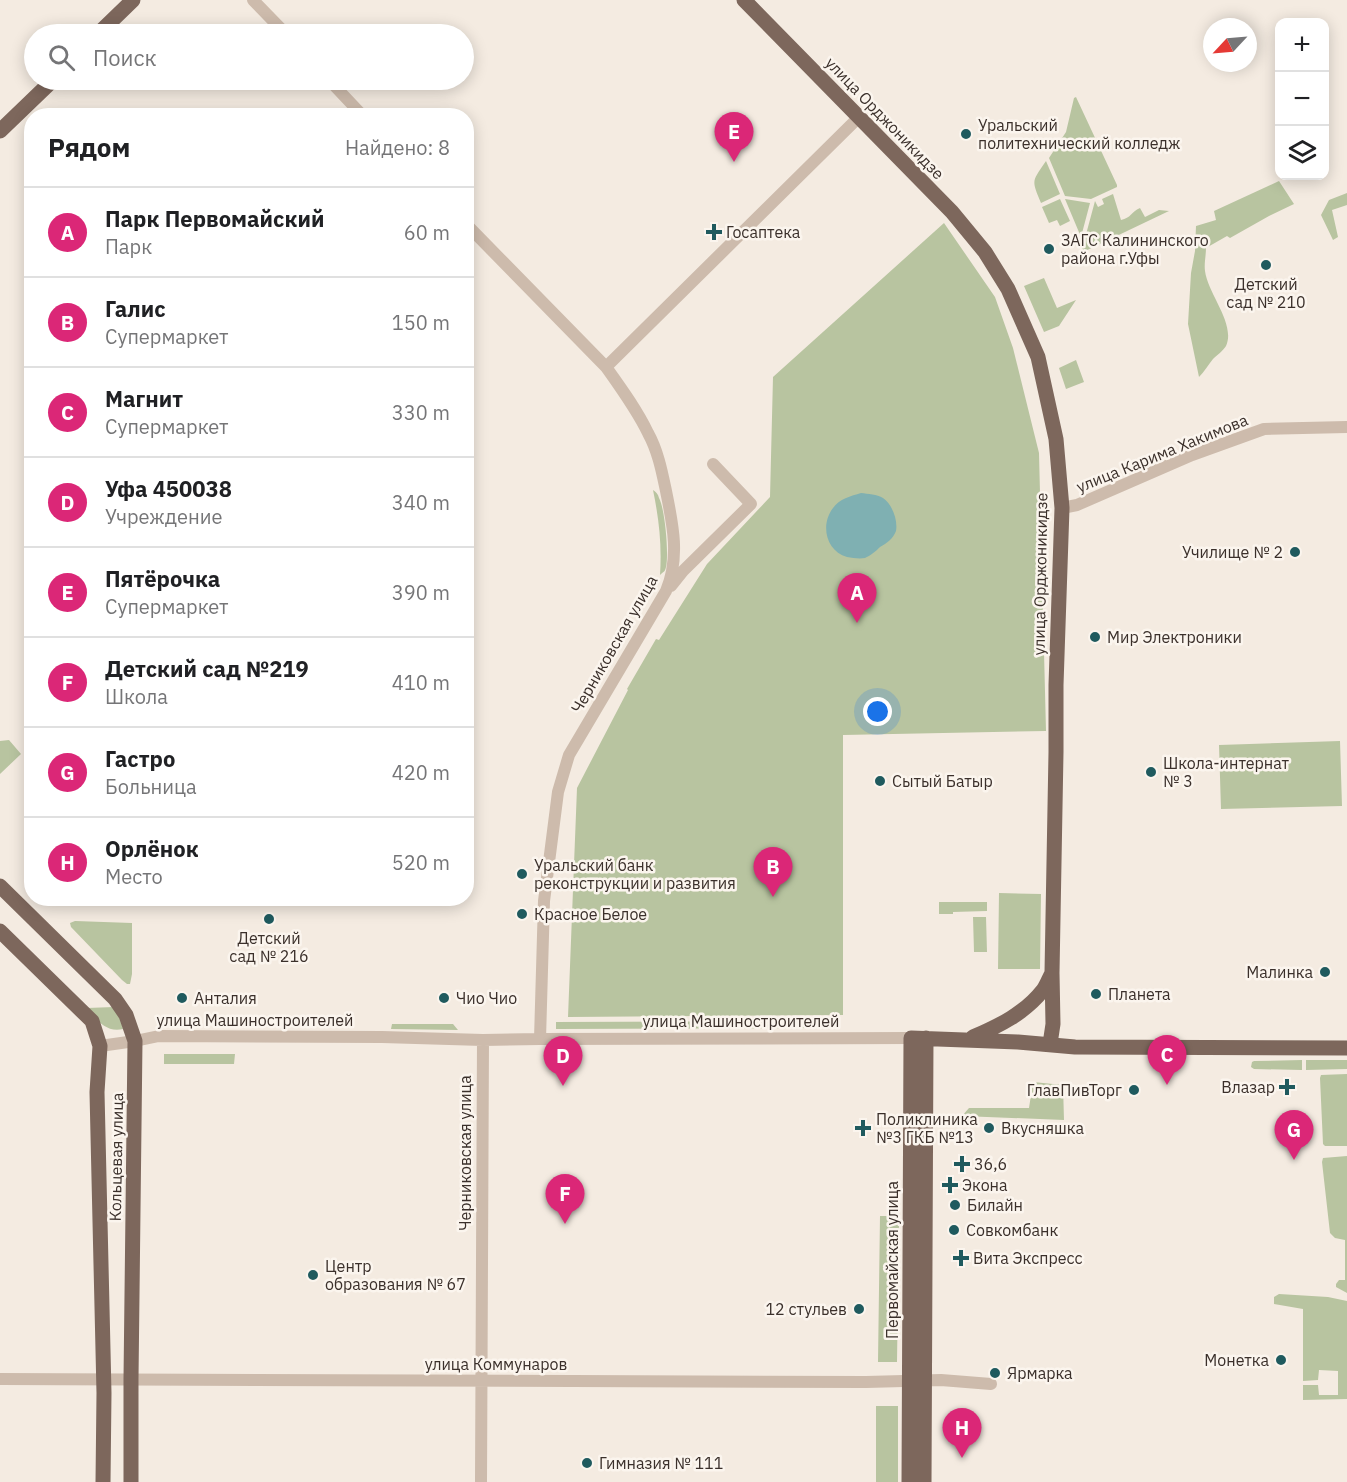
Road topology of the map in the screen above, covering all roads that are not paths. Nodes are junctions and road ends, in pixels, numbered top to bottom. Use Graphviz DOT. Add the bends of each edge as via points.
graph roads {
  1 [pos="133,0"];
  2 [pos="253,0"];
  3 [pos="744,0"];
  4 [pos="108,24"];
  5 [pos="276,24"];
  6 [pos="43,90"];
  7 [pos="338,90"];
  8 [pos="355,108"];
  9 [pos="859,117"];
  10 [pos="0,131"];
  11 [pos="474,232"];
  12 [pos="606,367"];
  13 [pos="1347,427"];
  14 [pos="713,464"];
  15 [pos="1062,508"];
  16 [pos="666,591"];
  17 [pos="0,886"];
  18 [pos="0,931"];
  19 [pos="1052,973"];
  20 [pos="919,1038"];
  21 [pos="540,1039"];
  22 [pos="968,1039"];
  23 [pos="483,1040"];
  24 [pos="135,1041"];
  25 [pos="1050,1044"];
  26 [pos="99,1046"];
  27 [pos="1347,1048"];
  28 [pos="0,1379"];
  29 [pos="103,1379"];
  30 [pos="131,1379"];
  31 [pos="481,1380"];
  32 [pos="917,1381"];
  33 [pos="991,1384"];
  34 [pos="103,1482"];
  35 [pos="131,1482"];
  36 [pos="481,1482"];
  37 [pos="909,1482"];
  38 [pos="924,1482"];
  1 -- 4 [label="main road"];
  2 -- 5 [label="street"];
  3 -- 9 [label="main road, улица Орджоникидзе"];
  6 -- 10 [label="main road"];
  7 -- 8 [label="street"];
  9 -- 12 [label="street"];
  9 -- 15 [label="main road, улица Орджоникидзе" via="952,212 985,252 1008,289 1038,357 1056,438"];
  11 -- 12 [label="street, Черниковская улица"];
  12 -- 16 [label="street, Черниковская улица" via="649,434 660,465 675,548 672,577"];
  13 -- 15 [label="street, улица Карима Хакимова" via="1264,429"];
  14 -- 16 [label="street" via="751,504"];
  15 -- 19 [label="main road, улица Орджоникидзе"];
  16 -- 21 [label="street, Черниковская улица" via="569,755 558,792 544,901"];
  17 -- 24 [label="main road, Кольцевая улица" via="115,999 126,1015"];
  18 -- 26 [label="main road, Кольцевая улица" via="92,1021"];
  19 -- 22 [label="main road" via="1043,990 1020,1013"];
  19 -- 25 [label="main road, улица Орджоникидзе"];
  20 -- 21 [label="street, улица Машиностроителей"];
  20 -- 22 [label="main road, улица Машиностроителей"];
  20 -- 32 [label="main road, Первомайская улица"];
  21 -- 23 [label="street, улица Машиностроителей"];
  22 -- 25 [label="main road, улица Машиностроителей"];
  23 -- 24 [label="street, улица Машиностроителей" via="159,1036"];
  23 -- 31 [label="street, Черниковская улица"];
  24 -- 26 [label="street, улица Машиностроителей"];
  24 -- 30 [label="main road, Кольцевая улица"];
  25 -- 27 [label="main road, улица Машиностроителей"];
  26 -- 29 [label="main road, Кольцевая улица"];
  28 -- 29 [label="street, улица Коммунаров"];
  29 -- 30 [label="street, улица Коммунаров"];
  29 -- 34 [label="main road, Кольцевая улица"];
  30 -- 31 [label="street, улица Коммунаров"];
  30 -- 35 [label="main road, Кольцевая улица"];
  31 -- 32 [label="street, улица Коммунаров"];
  31 -- 36 [label="street, Черниковская улица"];
  32 -- 33 [label="street, улица Коммунаров"];
  32 -- 37 [label="main road, Первомайская улица"];
  32 -- 38 [label="main road, Первомайская улица"];
}
